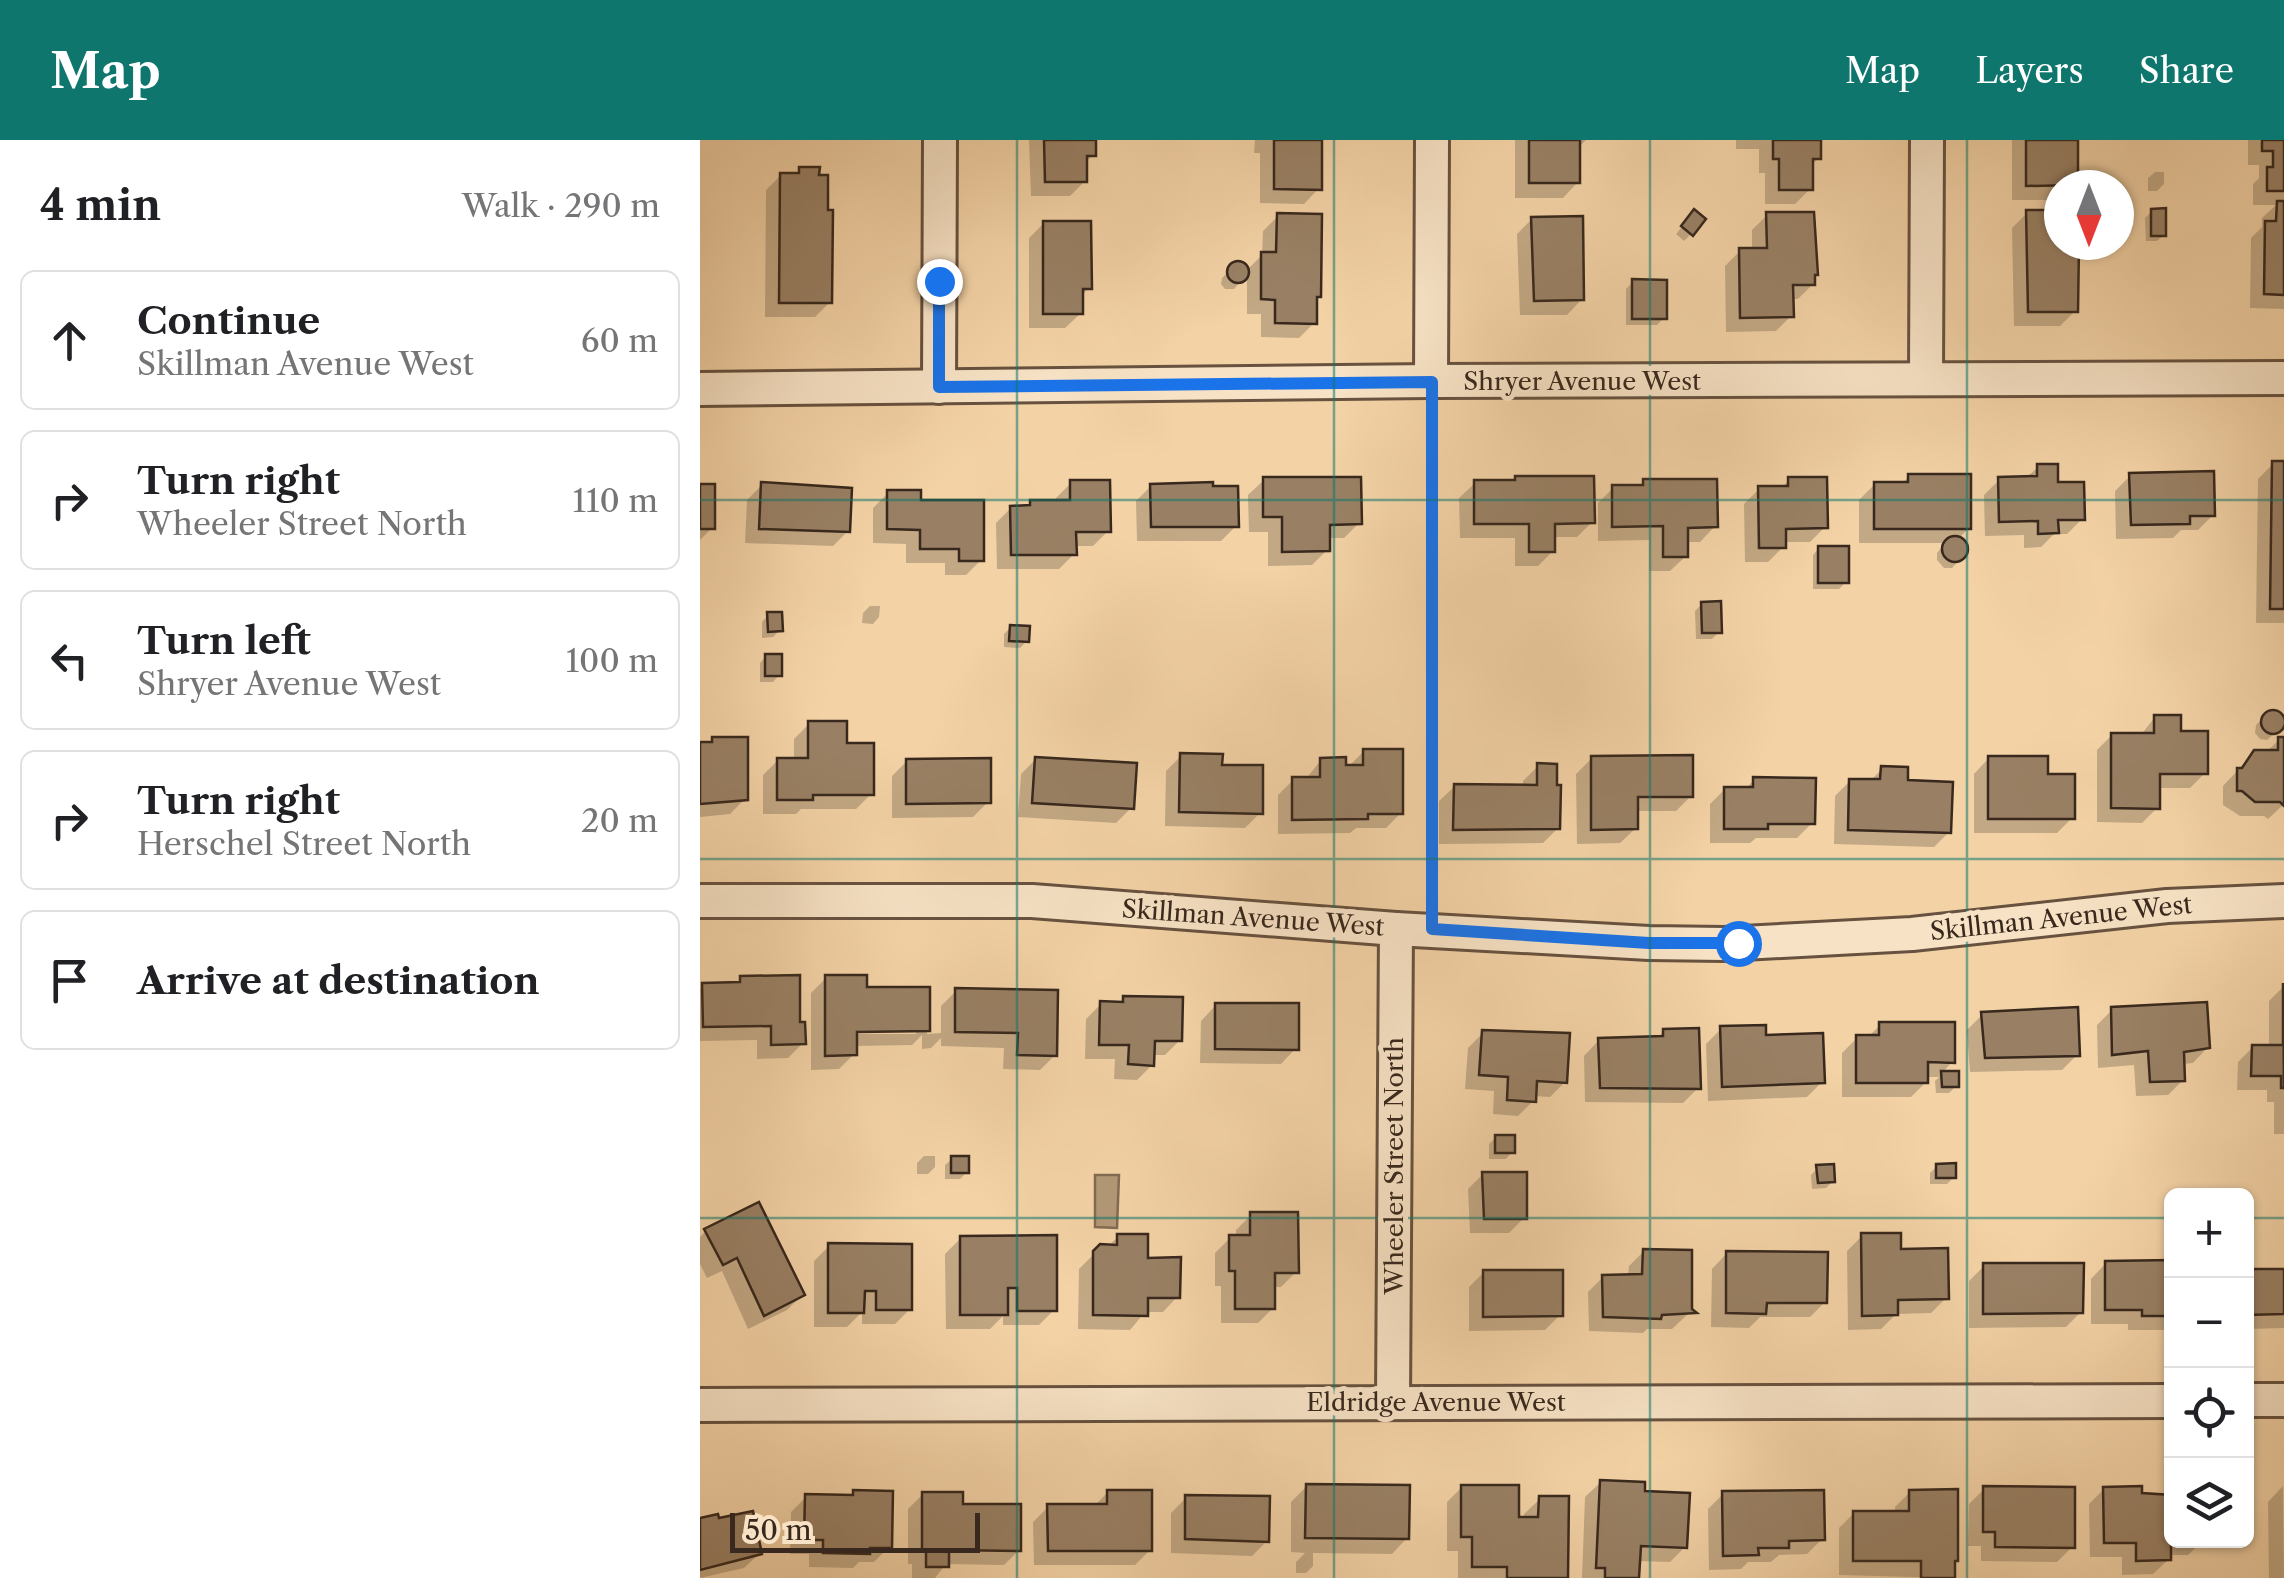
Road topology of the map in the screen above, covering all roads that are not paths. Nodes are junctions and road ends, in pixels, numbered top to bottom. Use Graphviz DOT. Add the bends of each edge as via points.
graph roads {
  1 [pos="940,140"];
  2 [pos="1432,140"];
  3 [pos="1927,140"];
  4 [pos="2284,378"];
  5 [pos="1926,379"];
  6 [pos="1432,382"];
  7 [pos="939,387"];
  8 [pos="700,389"];
  9 [pos="700,901"];
  10 [pos="2284,901"];
  11 [pos="1396,929"];
  12 [pos="2254,1400"];
  13 [pos="2284,1400"];
  14 [pos="2164,1401"];
  15 [pos="1393,1402"];
  16 [pos="700,1405"];
  1 -- 7 [label="street"];
  2 -- 6 [label="street"];
  3 -- 5 [label="street"];
  4 -- 5 [label="street, Shryer Avenue West"];
  5 -- 6 [label="street, Shryer Avenue West"];
  6 -- 7 [label="street, Shryer Avenue West"];
  7 -- 8 [label="street, Shryer Avenue West"];
  9 -- 11 [label="street, Skillman Avenue West" via="1032,901"];
  10 -- 11 [label="street, Skillman Avenue West" via="1724,944"];
  11 -- 15 [label="street, Wheeler Street North"];
  12 -- 13 [label="street"];
  14 -- 15 [label="street, Eldridge Avenue West"];
  15 -- 16 [label="street, Eldridge Avenue West"];
}
